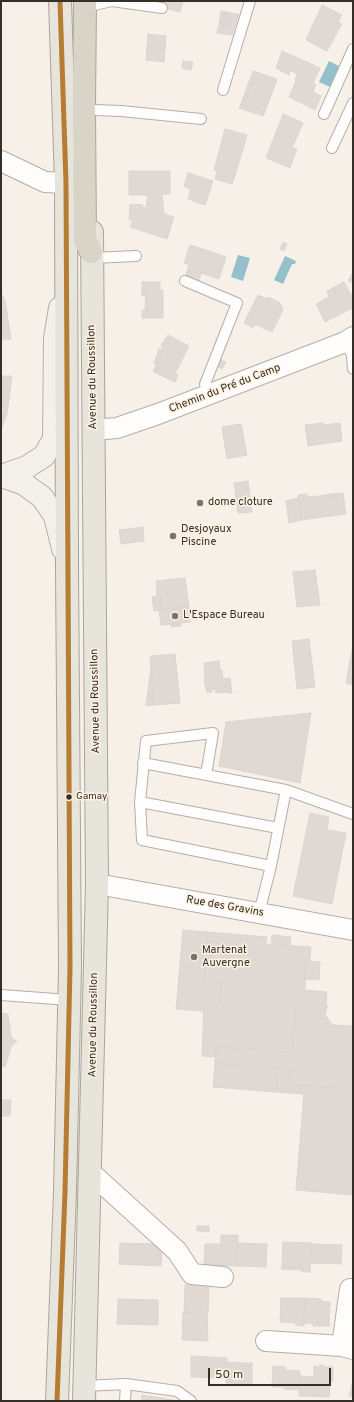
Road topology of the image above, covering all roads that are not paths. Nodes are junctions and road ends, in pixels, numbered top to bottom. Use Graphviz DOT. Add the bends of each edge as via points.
graph roads {
  1 [pos="60,1"];
  2 [pos="250,1"];
  3 [pos="91,2"];
  4 [pos="162,8"];
  5 [pos="353,49"];
  6 [pos="223,90"];
  7 [pos="353,103"];
  8 [pos="95,110"];
  9 [pos="324,114"];
  10 [pos="201,119"];
  11 [pos="332,148"];
  12 [pos="1,161"];
  13 [pos="66,183"];
  14 [pos="92,255"];
  15 [pos="136,256"];
  16 [pos="66,267"];
  17 [pos="185,281"];
  18 [pos="349,340"];
  19 [pos="353,368"];
  20 [pos="209,395"];
  21 [pos="94,430"];
  22 [pos="1,476"];
  23 [pos="67,567"];
  24 [pos="143,763"];
  25 [pos="206,775"];
  26 [pos="286,790"];
  27 [pos="140,802"];
  28 [pos="353,814"];
  29 [pos="278,828"];
  30 [pos="271,866"];
  31 [pos="97,884"];
  32 [pos="259,913"];
  33 [pos="353,930"];
  34 [pos="1,995"];
  35 [pos="69,1000"];
  36 [pos="90,1172"];
  37 [pos="223,1278"];
  38 [pos="350,1289"];
  39 [pos="266,1341"];
  40 [pos="347,1347"];
  41 [pos="126,1384"];
  42 [pos="84,1394"];
  43 [pos="57,1401"];
  44 [pos="125,1401"];
  45 [pos="191,1401"];
  1 -- 13 [label="main road"];
  2 -- 6 [label="lane"];
  3 -- 4 [label="lane" via="112,1"];
  3 -- 8 [label="main road, Avenue du Roussillon"];
  3 -- 14 [label="highway" via="84,99 85,240"];
  5 -- 9 [label="lane"];
  7 -- 11 [label="lane"];
  8 -- 10 [label="lane"];
  8 -- 14 [label="main road, Avenue du Roussillon"];
  12 -- 13 [label="street" via="45,182"];
  13 -- 16 [label="main road"];
  14 -- 15 [label="lane"];
  14 -- 21 [label="main road, Avenue du Roussillon"];
  16 -- 22 [label="street" via="55,338 54,439 44,456 27,467"];
  16 -- 23 [label="main road"];
  17 -- 20 [label="lane" via="236,303 205,384"];
  18 -- 19 [label="lane"];
  18 -- 20 [label="street, Chemin du Pré du Camp"];
  20 -- 21 [label="street, Chemin du Pré du Camp" via="117,428"];
  21 -- 31 [label="main road, Avenue du Roussillon"];
  22 -- 23 [label="street" via="24,484 42,497 55,516"];
  23 -- 35 [label="main road"];
  24 -- 25 [label="lane"];
  24 -- 25 [label="lane" via="146,741 213,733"];
  24 -- 27 [label="lane"];
  25 -- 26 [label="lane"];
  26 -- 28 [label="lane"];
  26 -- 29 [label="lane"];
  27 -- 29 [label="lane"];
  27 -- 30 [label="lane" via="142,840"];
  29 -- 30 [label="lane"];
  30 -- 32 [label="lane"];
  31 -- 32 [label="street, Rue des Gravins"];
  31 -- 36 [label="main road, Avenue du Roussillon"];
  32 -- 33 [label="street, Rue des Gravins"];
  34 -- 35 [label="lane"];
  35 -- 43 [label="main road"];
  36 -- 37 [label="street" via="177,1251 192,1274"];
  36 -- 42 [label="main road, Avenue du Roussillon"];
  38 -- 40 [label="street"];
  39 -- 40 [label="street"];
  41 -- 42 [label="lane"];
  41 -- 44 [label="lane"];
  41 -- 45 [label="lane" via="177,1391"];
}
